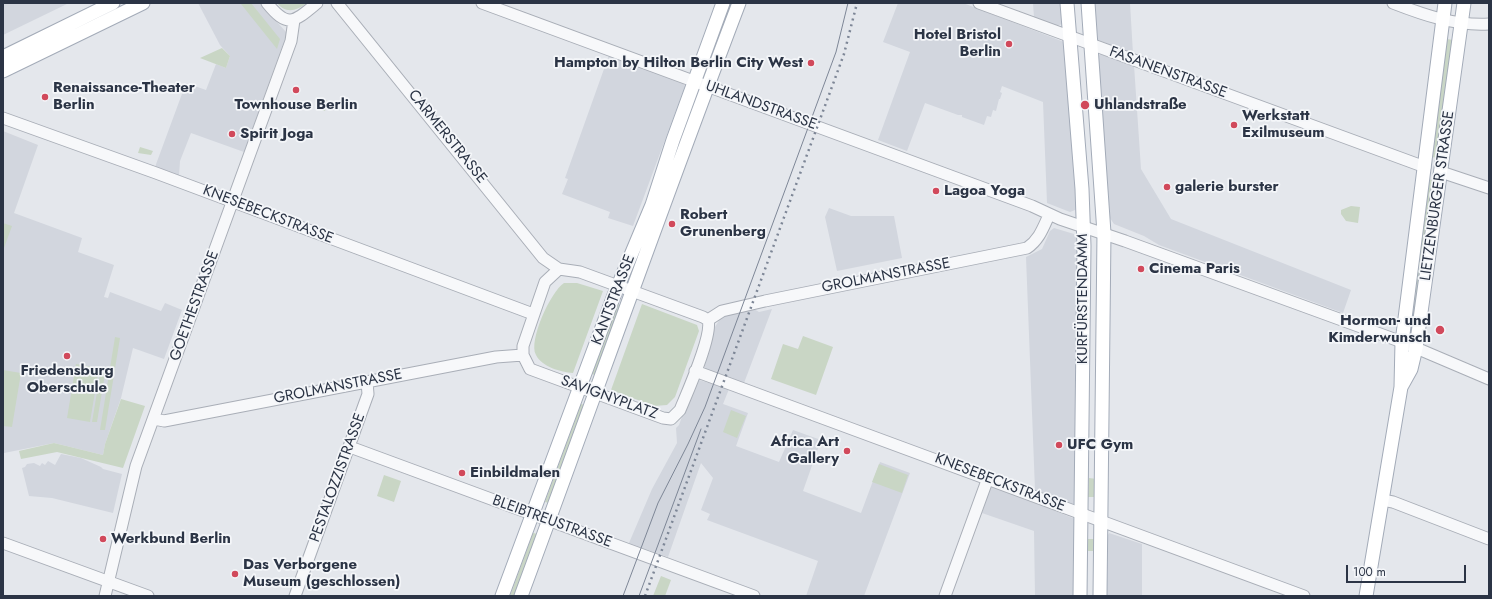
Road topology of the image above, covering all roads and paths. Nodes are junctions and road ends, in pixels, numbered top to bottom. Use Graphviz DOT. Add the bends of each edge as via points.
graph roads {
  1 [pos="113,3"];
  2 [pos="143,3"];
  3 [pos="267,3"];
  4 [pos="317,3"];
  5 [pos="338,3"];
  6 [pos="482,3"];
  7 [pos="723,3"];
  8 [pos="739,3"];
  9 [pos="979,3"];
  10 [pos="1067,3"];
  11 [pos="1088,3"];
  12 [pos="1393,3"];
  13 [pos="1445,3"];
  14 [pos="1464,3"];
  15 [pos="294,20"];
  16 [pos="1443,20"];
  17 [pos="1462,23"];
  18 [pos="1489,24"];
  19 [pos="1070,37"];
  20 [pos="1091,45"];
  21 [pos="3,57"];
  22 [pos="3,71"];
  23 [pos="695,81"];
  24 [pos="708,86"];
  25 [pos="3,118"];
  26 [pos="1425,167"];
  27 [pos="1441,172"];
  28 [pos="1489,188"];
  29 [pos="233,202"];
  30 [pos="1049,215"];
  31 [pos="1083,228"];
  32 [pos="1104,233"];
  33 [pos="559,269"];
  34 [pos="618,286"];
  35 [pos="633,292"];
  36 [pos="533,314"];
  37 [pos="708,320"];
  38 [pos="1402,342"];
  39 [pos="1416,348"];
  40 [pos="523,356"];
  41 [pos="695,371"];
  42 [pos="1489,379"];
  43 [pos="367,382"];
  44 [pos="1401,387"];
  45 [pos="580,388"];
  46 [pos="596,394"];
  47 [pos="154,419"];
  48 [pos="350,447"];
  49 [pos="988,478"];
  50 [pos="1382,500"];
  51 [pos="532,514"];
  52 [pos="1081,514"];
  53 [pos="549,520"];
  54 [pos="1102,522"];
  55 [pos="1489,539"];
  56 [pos="3,543"];
  57 [pos="108,581"];
  58 [pos="105,596"];
  59 [pos="148,596"];
  60 [pos="295,596"];
  61 [pos="502,596"];
  62 [pos="522,596"];
  63 [pos="754,596"];
  64 [pos="945,596"];
  65 [pos="1080,596"];
  66 [pos="1100,596"];
  67 [pos="1304,596"];
  68 [pos="1366,596"];
  1 -- 21 [label="main road"];
  2 -- 22 [label="main road"];
  3 -- 15 [label="street" via="278,16"];
  4 -- 15 [label="street"];
  5 -- 33 [label="street, CARMERSTRASSE" via="543,258"];
  6 -- 23 [label="street, UHLANDSTRASSE"];
  7 -- 23 [label="main road, KANTSTRASSE"];
  8 -- 24 [label="main road, KANTSTRASSE"];
  9 -- 19 [label="street, FASANENSTRASSE"];
  10 -- 19 [label="main road, KURFÜRSTENDAMM"];
  11 -- 20 [label="main road, KURFÜRSTENDAMM"];
  12 -- 16 [label="street"];
  13 -- 16 [label="main road, LIETZENBURGER STRASSE"];
  14 -- 17 [label="main road, LIETZENBURGER STRASSE"];
  15 -- 29 [label="street, GOETHESTRASSE" via="291,41"];
  16 -- 17 [label="street"];
  16 -- 26 [label="main road, LIETZENBURGER STRASSE"];
  17 -- 18 [label="street"];
  17 -- 27 [label="main road, LIETZENBURGER STRASSE"];
  19 -- 20 [label="street, FASANENSTRASSE"];
  19 -- 31 [label="main road, KURFÜRSTENDAMM"];
  20 -- 26 [label="street, FASANENSTRASSE"];
  20 -- 32 [label="main road, KURFÜRSTENDAMM"];
  23 -- 24 [label="street, UHLANDSTRASSE"];
  23 -- 34 [label="main road, KANTSTRASSE" via="652,205"];
  24 -- 30 [label="street, UHLANDSTRASSE" via="1032,206"];
  24 -- 35 [label="main road, KANTSTRASSE"];
  25 -- 29 [label="street, KNESEBECKSTRASSE"];
  26 -- 38 [label="main road, LIETZENBURGER STRASSE"];
  27 -- 28 [label="street"];
  27 -- 39 [label="main road, LIETZENBURGER STRASSE"];
  29 -- 36 [label="street, KNESEBECKSTRASSE"];
  29 -- 47 [label="street, GOETHESTRASSE"];
  30 -- 31 [label="street, UHLANDSTRASSE"];
  30 -- 37 [label="street, GROLMANSTRASSE" via="1039,236 1027,248 765,301 722,311"];
  31 -- 32 [label="street, UHLANDSTRASSE"];
  31 -- 52 [label="main road, KURFÜRSTENDAMM"];
  32 -- 38 [label="street, UHLANDSTRASSE"];
  32 -- 54 [label="main road, KURFÜRSTENDAMM"];
  33 -- 34 [label="street" via="580,272"];
  33 -- 36 [label="street" via="545,282"];
  34 -- 35 [label="street"];
  34 -- 45 [label="main road, KANTSTRASSE"];
  35 -- 37 [label="street"];
  35 -- 46 [label="main road, KANTSTRASSE"];
  36 -- 40 [label="street" via="523,346"];
  37 -- 41 [label="street, SAVIGNYPLATZ" via="710,329"];
  38 -- 39 [label="street, UHLANDSTRASSE"];
  38 -- 44 [label="main road, LIETZENBURGER STRASSE"];
  39 -- 42 [label="street, UHLANDSTRASSE"];
  39 -- 44 [label="main road, LIETZENBURGER STRASSE" via="1411,369"];
  40 -- 43 [label="street, GROLMANSTRASSE" via="496,357"];
  40 -- 45 [label="street, SAVIGNYPLATZ" via="530,369"];
  41 -- 46 [label="street, SAVIGNYPLATZ" via="680,410 671,419"];
  41 -- 49 [label="street, KNESEBECKSTRASSE"];
  43 -- 47 [label="street, GROLMANSTRASSE" via="164,421"];
  43 -- 48 [label="street, PESTALOZZISTRASSE" via="368,394"];
  44 -- 50 [label="main road, LIETZENBURGER STRASSE"];
  45 -- 46 [label="street, SAVIGNYPLATZ"];
  45 -- 51 [label="main road, KANTSTRASSE"];
  46 -- 53 [label="main road, KANTSTRASSE"];
  47 -- 57 [label="street, GOETHESTRASSE" via="136,466"];
  48 -- 51 [label="street, BLEIBTREUSTRASSE"];
  48 -- 60 [label="street, PESTALOZZISTRASSE"];
  49 -- 52 [label="street, KNESEBECKSTRASSE"];
  49 -- 64 [label="street"];
  50 -- 55 [label="street"];
  50 -- 68 [label="main road, LIETZENBURGER STRASSE"];
  51 -- 53 [label="street, BLEIBTREUSTRASSE"];
  51 -- 61 [label="main road, KANTSTRASSE"];
  52 -- 54 [label="street, KNESEBECKSTRASSE"];
  52 -- 65 [label="main road, KURFÜRSTENDAMM"];
  53 -- 62 [label="main road, KANTSTRASSE"];
  53 -- 63 [label="street, BLEIBTREUSTRASSE"];
  54 -- 66 [label="main road, KURFÜRSTENDAMM"];
  54 -- 67 [label="street, KNESEBECKSTRASSE"];
  56 -- 57 [label="street"];
  57 -- 58 [label="street, GOETHESTRASSE"];
  57 -- 59 [label="street"];
}
